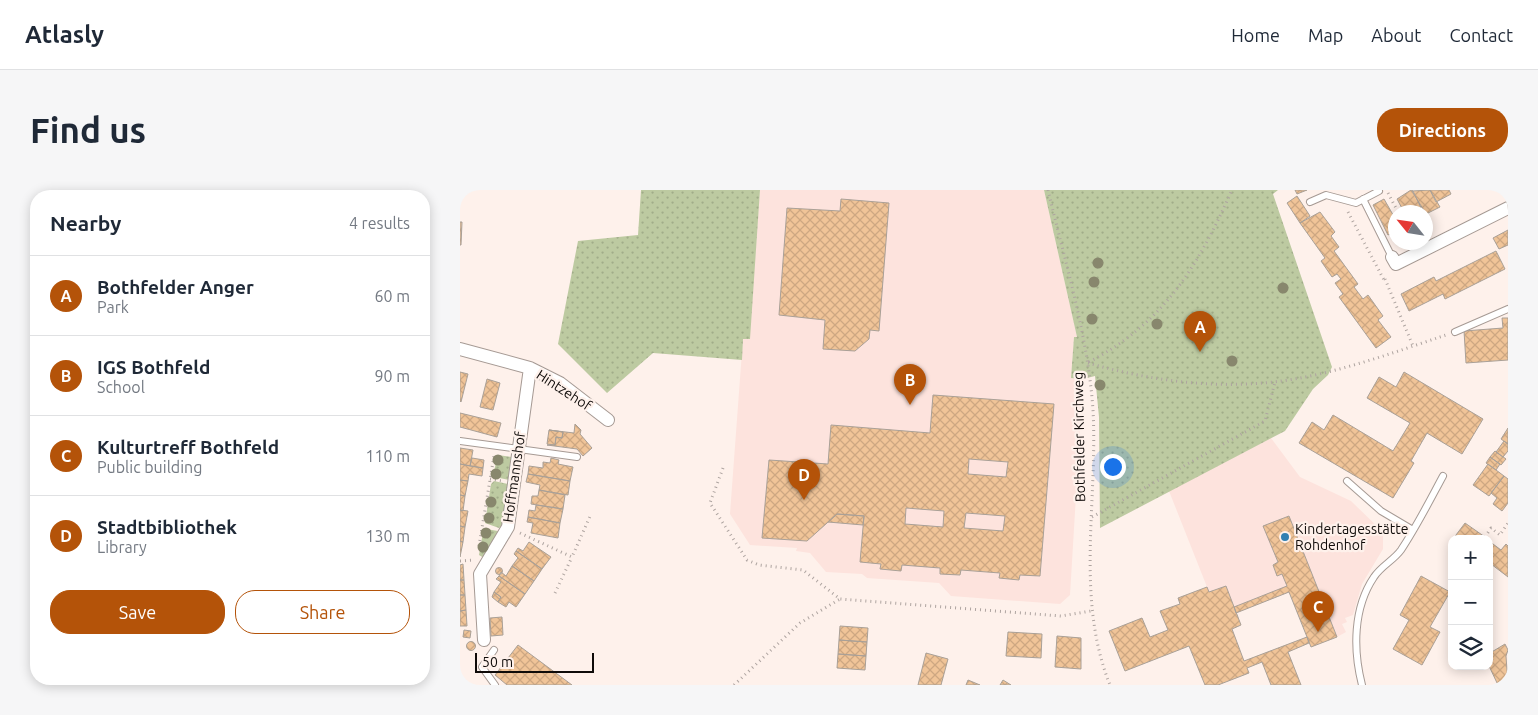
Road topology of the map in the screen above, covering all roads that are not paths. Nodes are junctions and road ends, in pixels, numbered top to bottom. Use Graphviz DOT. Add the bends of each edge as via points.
graph roads {
  1 [pos="1379,191"];
  2 [pos="1363,199"];
  3 [pos="1310,202"];
  4 [pos="1508,208"];
  5 [pos="1394,260"];
  6 [pos="1508,309"];
  7 [pos="1455,332"];
  8 [pos="460,349"];
  9 [pos="530,368"];
  10 [pos="608,420"];
  11 [pos="460,441"];
  12 [pos="518,448"];
  13 [pos="577,457"];
  14 [pos="1443,476"];
  15 [pos="1347,481"];
  16 [pos="1413,530"];
  17 [pos="484,640"];
  18 [pos="494,650"];
  19 [pos="495,685"];
  20 [pos="1362,685"];
  1 -- 2 [label="lane"];
  2 -- 3 [label="lane" via="1356,202 1326,196"];
  2 -- 5 [label="lane"];
  4 -- 5 [label="street"];
  6 -- 7 [label="lane"];
  8 -- 9 [label="street, Hintzehof"];
  9 -- 10 [label="street, Hintzehof" via="560,383"];
  9 -- 12 [label="street, Hoffmannshof"];
  11 -- 12 [label="lane"];
  12 -- 13 [label="lane"];
  12 -- 17 [label="street, Hoffmannshof" via="508,528 480,574"];
  14 -- 16 [label="lane"];
  15 -- 16 [label="lane" via="1381,511"];
  16 -- 20 [label="lane" via="1401,551 1375,576 1365,598 1356,637 1356,661"];
  18 -- 19 [label="lane" via="482,667"];
}
